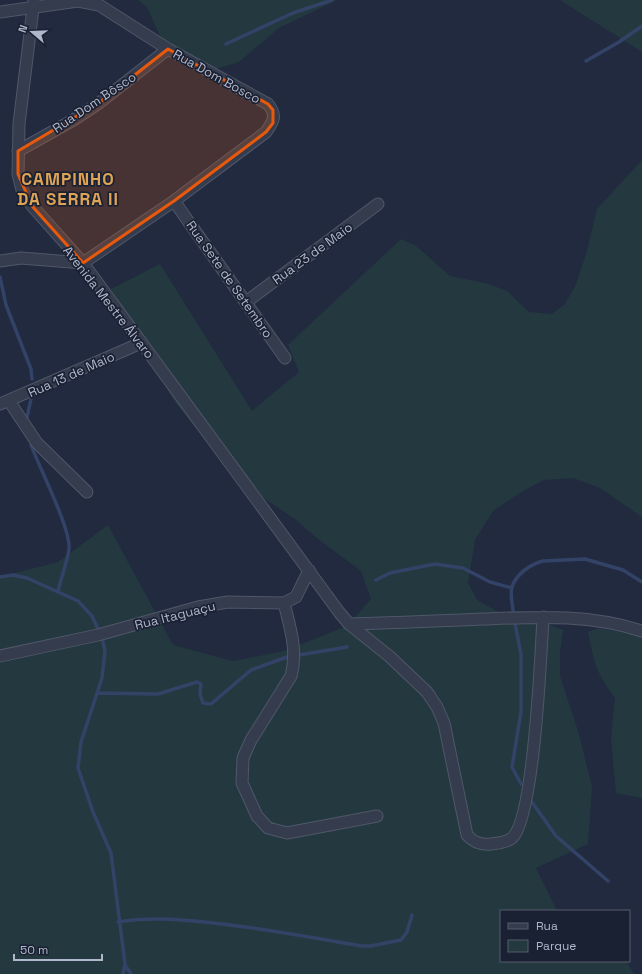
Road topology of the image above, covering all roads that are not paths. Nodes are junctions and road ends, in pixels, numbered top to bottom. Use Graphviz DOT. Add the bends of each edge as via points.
graph roads {
  1 [pos="34,3"];
  2 [pos="0,12"];
  3 [pos="168,49"];
  4 [pos="18,151"];
  5 [pos="174,201"];
  6 [pos="378,204"];
  7 [pos="0,261"];
  8 [pos="83,264"];
  9 [pos="246,302"];
  10 [pos="141,343"];
  11 [pos="285,358"];
  12 [pos="5,402"];
  13 [pos="87,492"];
  14 [pos="309,570"];
  15 [pos="284,603"];
  16 [pos="543,617"];
  17 [pos="349,624"];
  18 [pos="642,631"];
  19 [pos="0,656"];
  20 [pos="377,816"];
  1 -- 2 [label="street, Rua Dom Bosco" via="20,9"];
  1 -- 3 [label="street, Rua Dom Bosco" via="78,1 94,4"];
  1 -- 4 [label="street, Avenida Mestre Álvaro"];
  3 -- 4 [label="street, Rua Dom Bôsco" via="99,103"];
  3 -- 5 [label="street, Rua Dom Bosco" via="268,104 275,117 266,132"];
  4 -- 8 [label="street, Avenida Mestre Álvaro" via="18,174 22,190 43,221"];
  5 -- 8 [label="street"];
  5 -- 9 [label="street, Rua Sete de Setembro"];
  6 -- 9 [label="street, Rua 23 de Maio"];
  7 -- 8 [label="street" via="21,258"];
  8 -- 10 [label="street, Avenida Mestre Álvaro"];
  9 -- 11 [label="street, Rua Sete de Setembro"];
  10 -- 12 [label="street, Rua 13 de Maio"];
  10 -- 14 [label="street, Avenida Mestre Álvaro"];
  12 -- 13 [label="street" via="37,443"];
  14 -- 15 [label="street" via="296,597"];
  14 -- 17 [label="street, Avenida Mestre Álvaro"];
  15 -- 19 [label="street, Rua Itaguaçu" via="228,602 198,607 98,635"];
  15 -- 20 [label="street" via="293,642 294,665 291,676 251,740 243,758 242,784 257,816 268,828 287,833"];
  16 -- 17 [label="street"];
  16 -- 17 [label="street, Avenida Mestre Álvaro" via="539,690 526,803 512,838 485,844 478,844 468,835 444,723 437,707 427,692 389,656"];
  16 -- 18 [label="street" via="598,620"];
}
